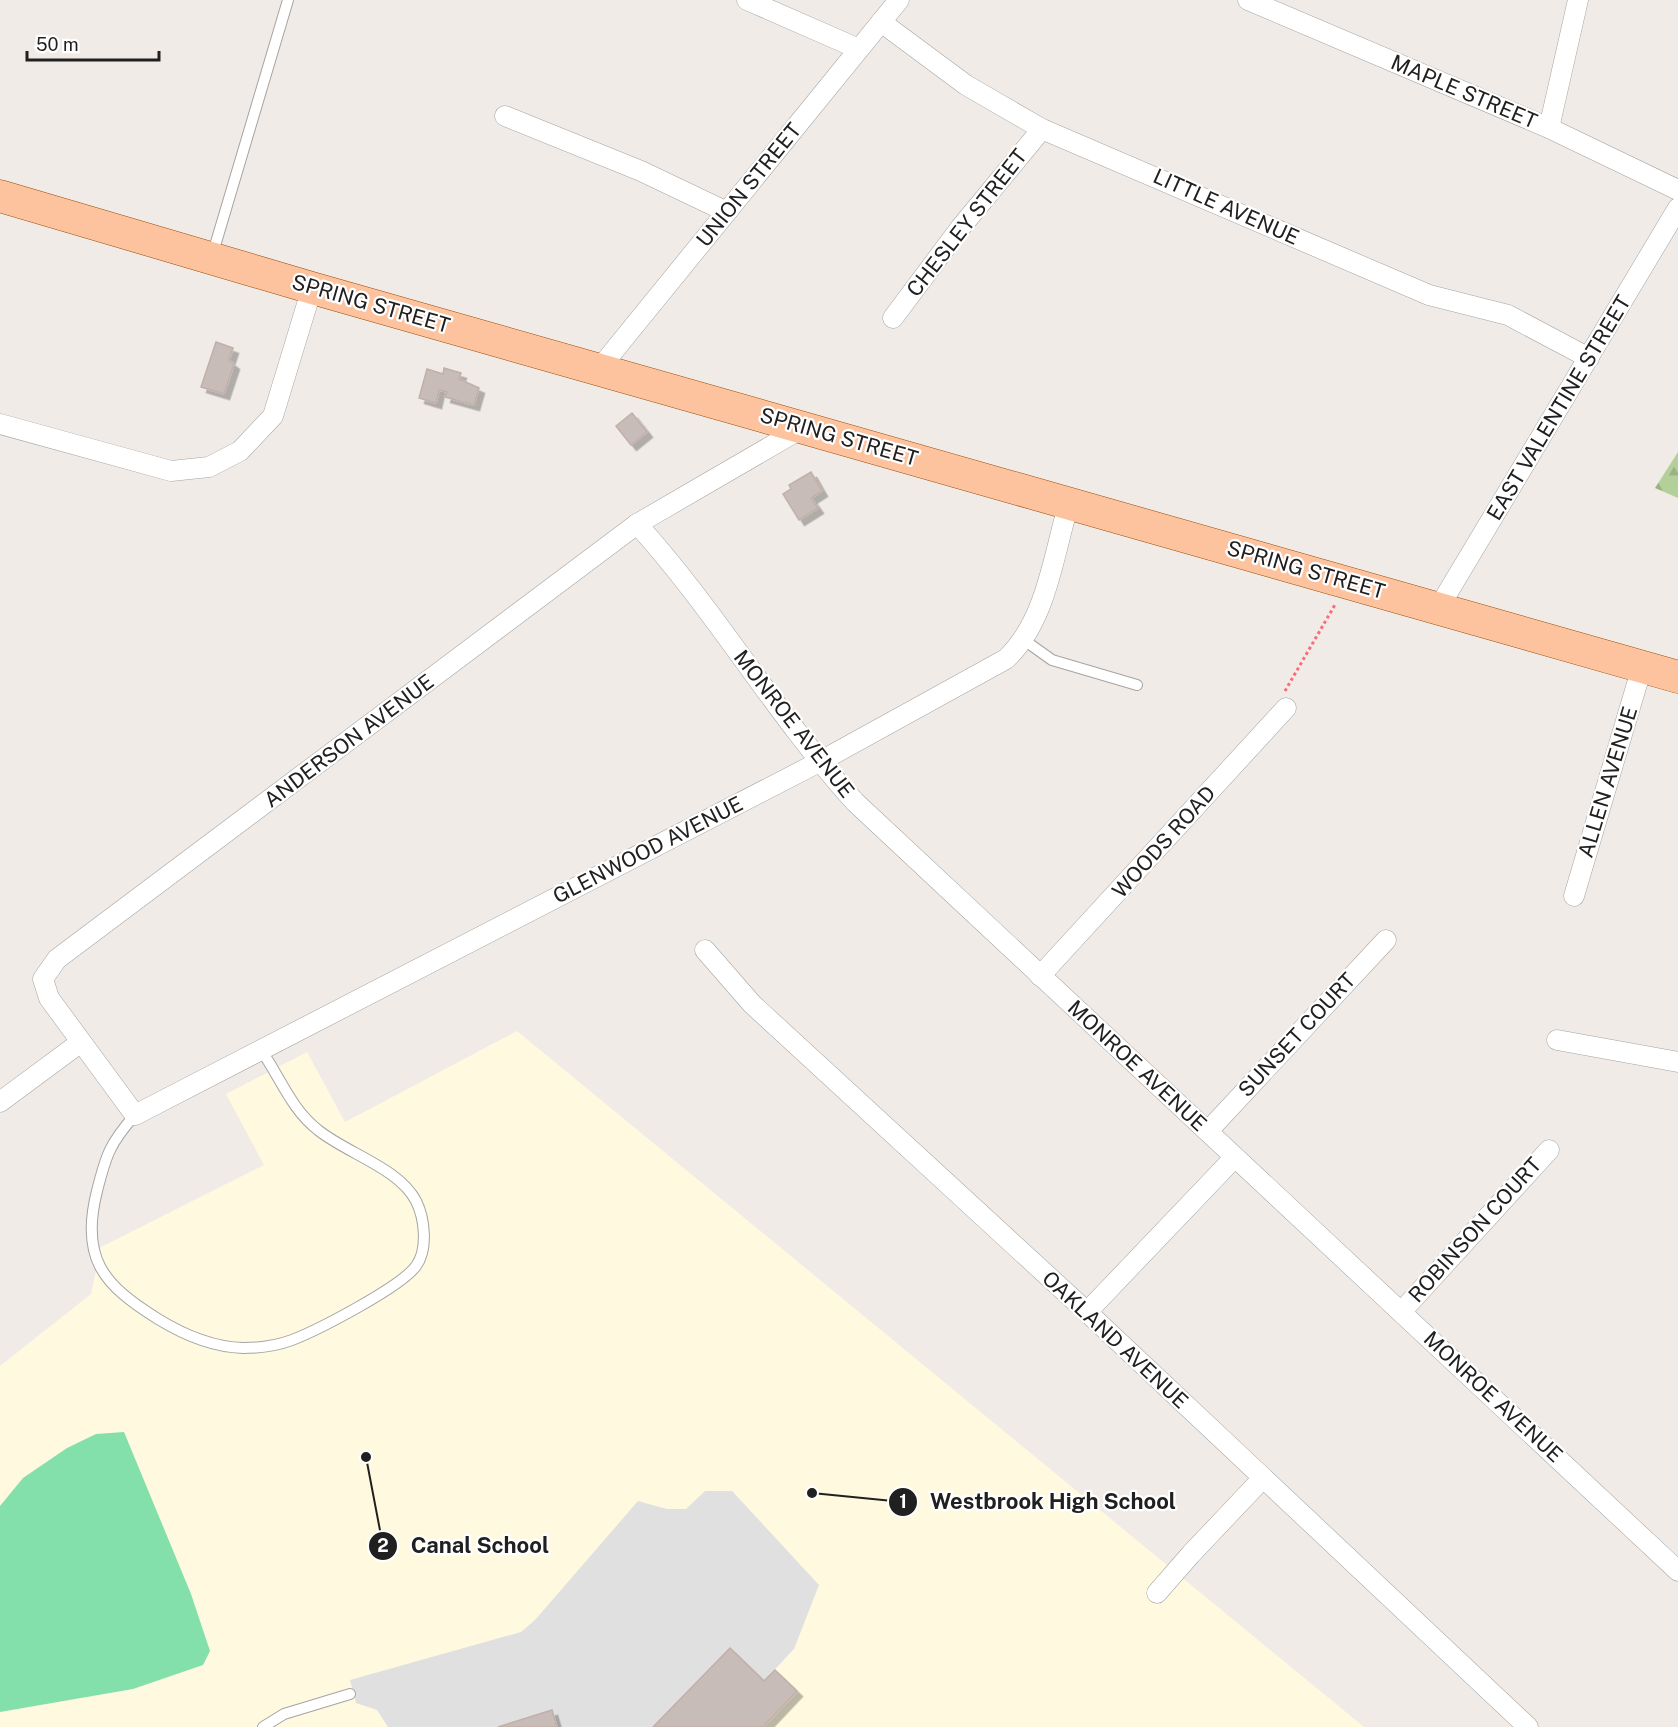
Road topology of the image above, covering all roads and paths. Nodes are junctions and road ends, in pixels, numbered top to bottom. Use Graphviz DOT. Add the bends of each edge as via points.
graph roads {
  1 [pos="288,0"];
  2 [pos="747,0"];
  3 [pos="899,0"];
  4 [pos="1248,0"];
  5 [pos="1578,0"];
  6 [pos="881,22"];
  7 [pos="859,49"];
  8 [pos="505,116"];
  9 [pos="1549,128"];
  10 [pos="1042,129"];
  11 [pos="1678,190"];
  12 [pos="0,196"];
  13 [pos="1678,208"];
  14 [pos="727,212"];
  15 [pos="212,258"];
  16 [pos="312,288"];
  17 [pos="893,318"];
  18 [pos="1588,358"];
  19 [pos="599,369"];
  20 [pos="0,424"];
  21 [pos="804,427"];
  22 [pos="1069,503"];
  23 [pos="637,524"];
  24 [pos="1339,598"];
  25 [pos="1439,607"];
  26 [pos="1024,640"];
  27 [pos="1642,667"];
  28 [pos="1678,677"];
  29 [pos="1137,685"];
  30 [pos="1286,708"];
  31 [pos="821,761"];
  32 [pos="1574,896"];
  33 [pos="1386,940"];
  34 [pos="705,950"];
  35 [pos="1040,976"];
  36 [pos="1557,1040"];
  37 [pos="81,1042"];
  38 [pos="261,1050"];
  39 [pos="1678,1062"];
  40 [pos="0,1102"];
  41 [pos="135,1115"];
  42 [pos="1208,1131"];
  43 [pos="1549,1150"];
  44 [pos="1234,1158"];
  45 [pos="1402,1311"];
  46 [pos="1087,1312"];
  47 [pos="1263,1478"];
  48 [pos="1678,1570"];
  49 [pos="1157,1593"];
  50 [pos="350,1694"];
  51 [pos="263,1727"];
  52 [pos="1528,1727"];
  1 -- 15 [label="lane"];
  2 -- 7 [label="street"];
  3 -- 6 [label="street, UNION STREET"];
  4 -- 9 [label="street, MAPLE STREET"];
  5 -- 9 [label="street"];
  6 -- 7 [label="street, UNION STREET"];
  6 -- 10 [label="street, LITTLE AVENUE" via="966,85"];
  7 -- 14 [label="street, UNION STREET"];
  8 -- 14 [label="street" via="642,171"];
  9 -- 11 [label="street, MAPLE STREET"];
  10 -- 17 [label="street, CHESLEY STREET"];
  10 -- 18 [label="street, LITTLE AVENUE" via="1429,295 1508,315"];
  12 -- 15 [label="main road, SPRING STREET"];
  13 -- 18 [label="street, EAST VALENTINE STREET"];
  14 -- 19 [label="street, UNION STREET"];
  15 -- 16 [label="main road, SPRING STREET"];
  16 -- 19 [label="main road, SPRING STREET"];
  16 -- 20 [label="street" via="273,416 240,451 209,467 171,471"];
  18 -- 25 [label="street, EAST VALENTINE STREET"];
  19 -- 21 [label="main road, SPRING STREET"];
  21 -- 22 [label="main road, SPRING STREET"];
  21 -- 23 [label="street, ANDERSON AVENUE"];
  22 -- 25 [label="main road, SPRING STREET"];
  22 -- 26 [label="street, GLENWOOD AVENUE" via="1035,622"];
  23 -- 31 [label="street, MONROE AVENUE" via="667,557"];
  23 -- 37 [label="street, ANDERSON AVENUE" via="57,960 44,979 45,988"];
  24 -- 30 [label="path" via="1281,699"];
  25 -- 27 [label="main road, SPRING STREET"];
  26 -- 29 [label="lane" via="1052,660"];
  26 -- 31 [label="street, GLENWOOD AVENUE" via="1006,659"];
  27 -- 28 [label="main road, SPRING STREET"];
  27 -- 32 [label="street, ALLEN AVENUE"];
  30 -- 35 [label="street, WOODS ROAD"];
  31 -- 35 [label="street, MONROE AVENUE" via="855,802"];
  31 -- 38 [label="street, GLENWOOD AVENUE"];
  33 -- 42 [label="street, SUNSET COURT"];
  34 -- 46 [label="street, OAKLAND AVENUE" via="752,1004"];
  35 -- 42 [label="street, MONROE AVENUE"];
  36 -- 39 [label="street"];
  37 -- 40 [label="street"];
  37 -- 41 [label="street, ANDERSON AVENUE"];
  38 -- 41 [label="street, GLENWOOD AVENUE"];
  38 -- 41 [label="lane" via="291,1101 317,1130 405,1185 416,1202 423,1236 423,1252 406,1277 294,1340 241,1348 185,1334 120,1293 97,1263 90,1230 103,1168 114,1139"];
  42 -- 44 [label="street, MONROE AVENUE"];
  43 -- 45 [label="street, ROBINSON COURT"];
  44 -- 45 [label="street, MONROE AVENUE"];
  44 -- 46 [label="street"];
  45 -- 48 [label="street, MONROE AVENUE"];
  46 -- 47 [label="street, OAKLAND AVENUE"];
  47 -- 49 [label="street"];
  47 -- 52 [label="street, OAKLAND AVENUE"];
  50 -- 51 [label="lane" via="284,1714"];
}
